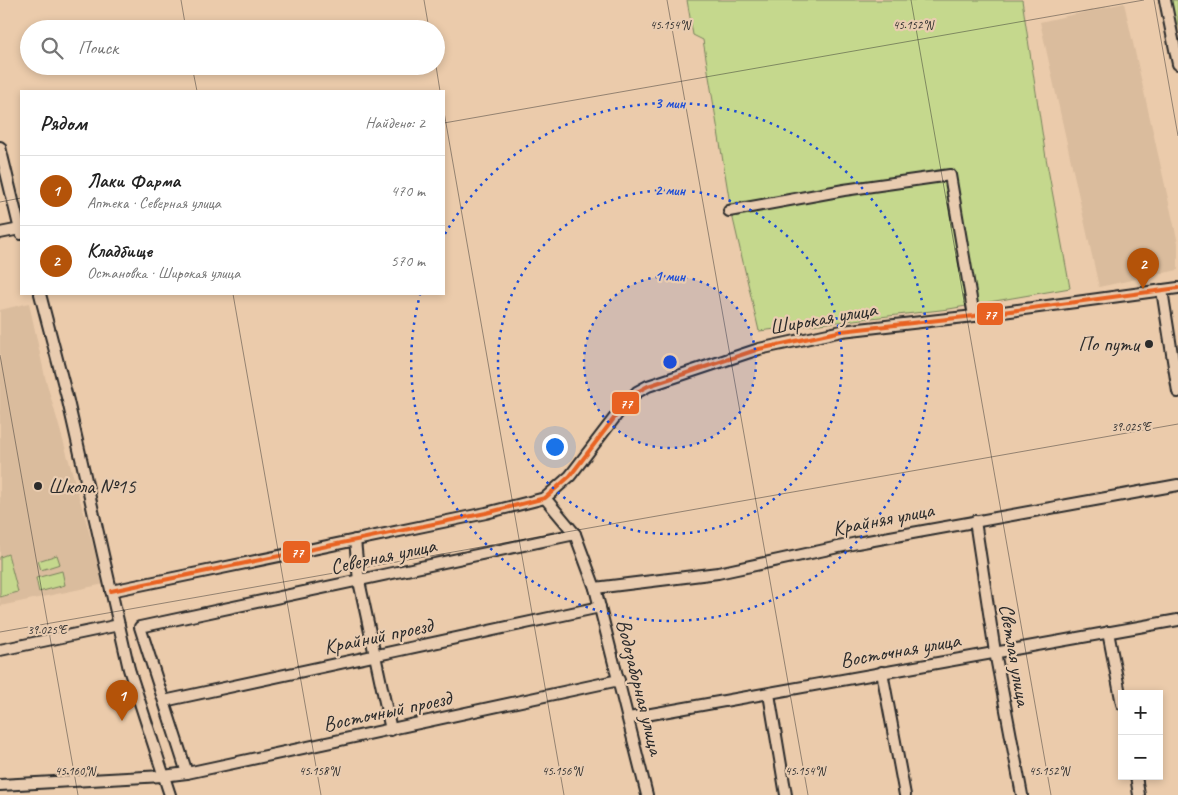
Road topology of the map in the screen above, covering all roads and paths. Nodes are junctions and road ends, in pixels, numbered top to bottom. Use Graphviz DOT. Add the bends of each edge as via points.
graph roads {
  1 [pos="1165,0"];
  2 [pos="1178,64"];
  3 [pos="0,147"];
  4 [pos="729,211"];
  5 [pos="20,231"];
  6 [pos="0,233"];
  7 [pos="1178,288"];
  8 [pos="1162,290"];
  9 [pos="40,295"];
  10 [pos="974,316"];
  11 [pos="1175,360"];
  12 [pos="1178,392"];
  13 [pos="1178,485"];
  14 [pos="545,498"];
  15 [pos="975,520"];
  16 [pos="575,534"];
  17 [pos="355,540"];
  18 [pos="359,581"];
  19 [pos="595,588"];
  20 [pos="111,590"];
  21 [pos="600,607"];
  22 [pos="1178,620"];
  23 [pos="118,625"];
  24 [pos="1108,632"];
  25 [pos="0,650"];
  26 [pos="994,652"];
  27 [pos="374,656"];
  28 [pos="882,672"];
  29 [pos="619,680"];
  30 [pos="1119,690"];
  31 [pos="768,694"];
  32 [pos="164,701"];
  33 [pos="629,718"];
  34 [pos="391,730"];
  35 [pos="187,772"];
  36 [pos="163,776"];
  37 [pos="1137,780"];
  38 [pos="0,786"];
  39 [pos="170,795"];
  40 [pos="647,795"];
  41 [pos="786,795"];
  42 [pos="905,795"];
  43 [pos="1022,795"];
  44 [pos="1139,795"];
  1 -- 2 [label="street"];
  3 -- 5 [label="street"];
  4 -- 10 [label="street" via="950,175"];
  5 -- 6 [label="street"];
  7 -- 8 [label="street, Широкая улица"];
  8 -- 10 [label="street, Широкая улица"];
  8 -- 11 [label="street"];
  9 -- 20 [label="street"];
  10 -- 14 [label="street, Широкая улица" via="832,333 759,349 648,386 625,404 570,476"];
  11 -- 12 [label="street"];
  13 -- 15 [label="street, Крайняя улица"];
  14 -- 16 [label="street, Водозаборная улица"];
  14 -- 17 [label="street"];
  15 -- 19 [label="street, Крайняя улица" via="718,574"];
  15 -- 26 [label="street, Светлая улица"];
  16 -- 18 [label="street, Северная улица"];
  16 -- 19 [label="street, Водозаборная улица"];
  17 -- 18 [label="street"];
  17 -- 20 [label="street"];
  18 -- 27 [label="street"];
  18 -- 32 [label="street, Северная улица" via="140,627"];
  19 -- 21 [label="street, Водозаборная улица"];
  20 -- 23 [label="street"];
  21 -- 27 [label="street, Крайний проезд"];
  21 -- 29 [label="street, Водозаборная улица"];
  22 -- 24 [label="street, Восточная улица"];
  23 -- 25 [label="street"];
  23 -- 36 [label="street" via="128,669"];
  24 -- 26 [label="street, Восточная улица"];
  24 -- 30 [label="street"];
  26 -- 28 [label="street, Восточная улица"];
  26 -- 43 [label="street, Светлая улица"];
  27 -- 32 [label="street, Крайний проезд"];
  27 -- 34 [label="street"];
  28 -- 31 [label="street, Восточная улица"];
  28 -- 42 [label="street"];
  29 -- 33 [label="street, Водозаборная улица"];
  29 -- 34 [label="street, Восточный проезд"];
  31 -- 33 [label="street, Восточная улица"];
  31 -- 41 [label="street"];
  32 -- 35 [label="street"];
  33 -- 40 [label="street, Водозаборная улица"];
  34 -- 35 [label="street, Восточный проезд"];
  35 -- 36 [label="street, Восточный проезд"];
  36 -- 38 [label="street, Восточный проезд"];
  36 -- 39 [label="street"];
  37 -- 44 [label="street"];
}
